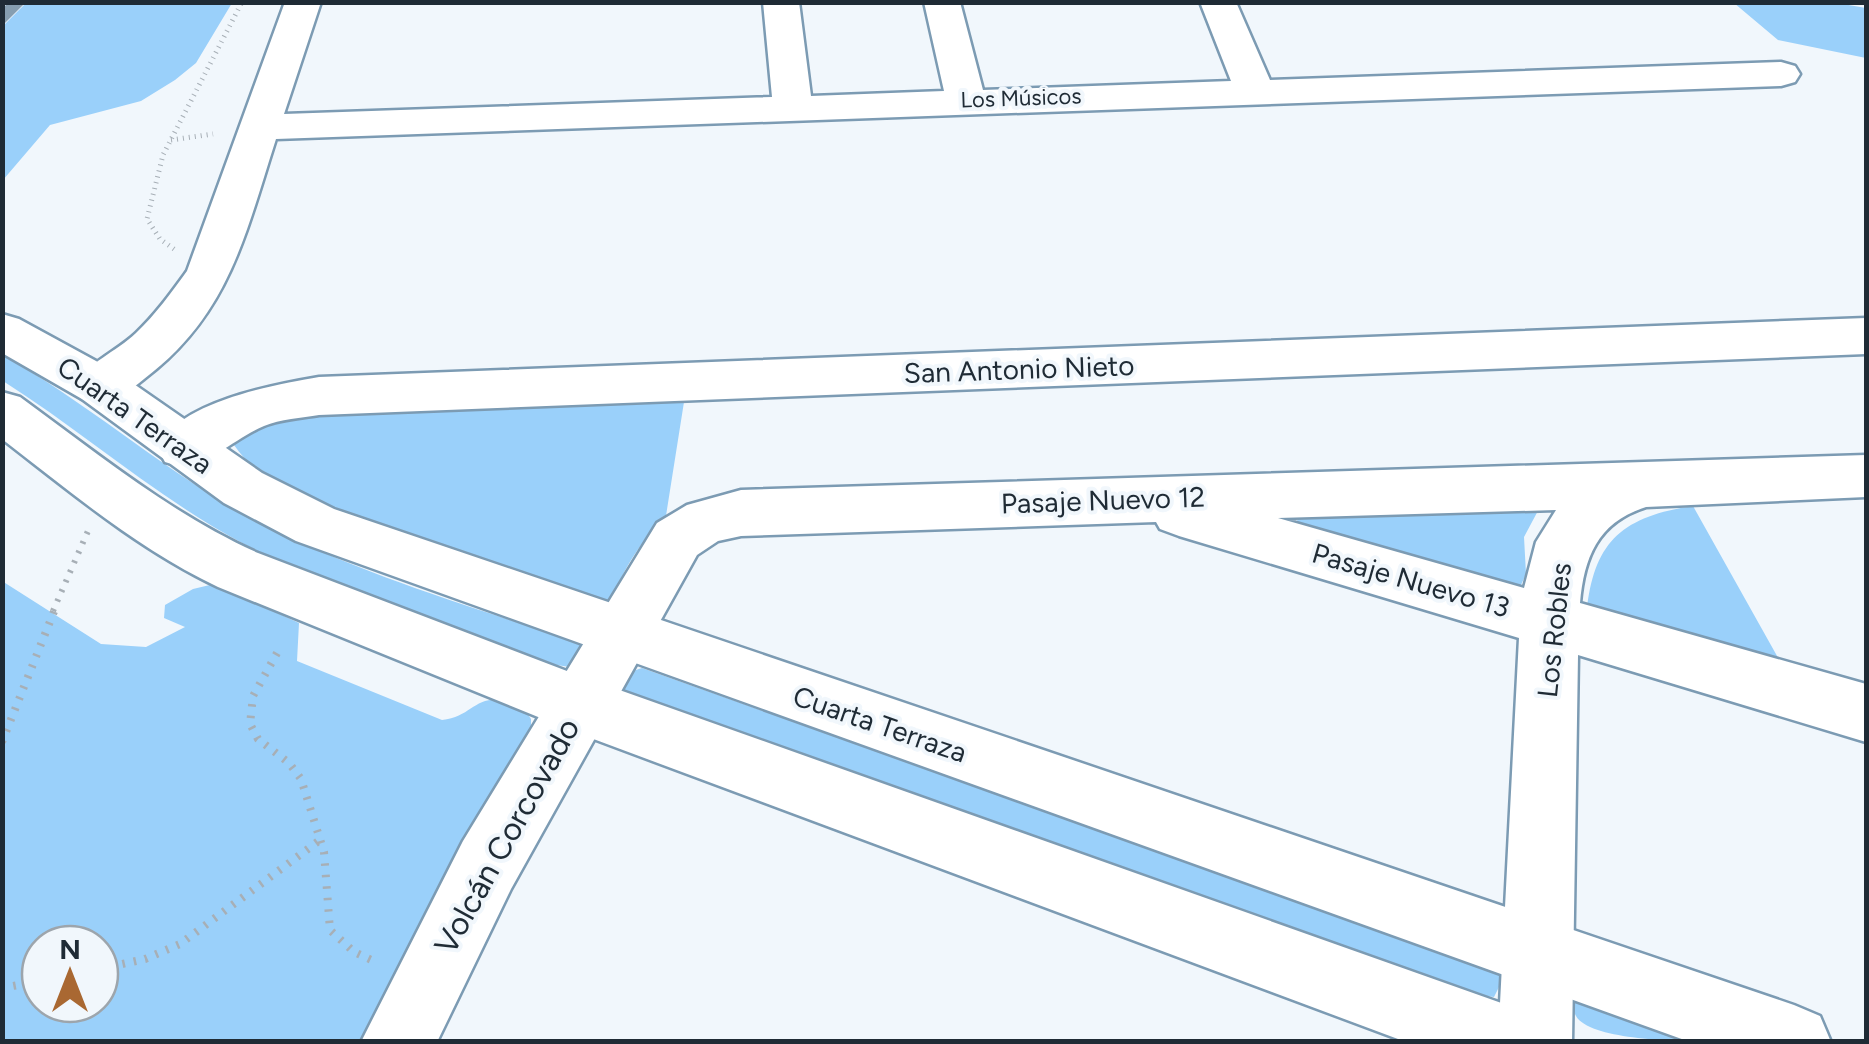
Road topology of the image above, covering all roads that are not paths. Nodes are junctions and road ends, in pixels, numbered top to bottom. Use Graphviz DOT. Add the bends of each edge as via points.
graph roads {
  1 [pos="303,2"];
  2 [pos="781,2"];
  3 [pos="942,2"];
  4 [pos="1218,2"];
  5 [pos="1780,74"];
  6 [pos="1255,91"];
  7 [pos="966,100"];
  8 [pos="793,106"];
  9 [pos="262,127"];
  10 [pos="2,331"];
  11 [pos="1866,336"];
  12 [pos="100,386"];
  13 [pos="2,412"];
  14 [pos="182,447"];
  15 [pos="1866,476"];
  16 [pos="1646,484"];
  17 [pos="1128,498"];
  18 [pos="1550,621"];
  19 [pos="623,635"];
  20 [pos="580,705"];
  21 [pos="1866,714"];
  22 [pos="1537,951"];
  23 [pos="398,1042"];
  24 [pos="1507,1042"];
  25 [pos="1535,1042"];
  26 [pos="1794,1042"];
  1 -- 9 [label="street"];
  2 -- 8 [label="street"];
  3 -- 7 [label="street"];
  4 -- 6 [label="street"];
  5 -- 6 [label="street, Los Músicos"];
  6 -- 7 [label="street, Los Músicos"];
  7 -- 8 [label="street, Los Músicos"];
  8 -- 9 [label="street, Los Músicos"];
  9 -- 12 [label="street" via="209,274 163,336"];
  10 -- 12 [label="street, Cuarta Terraza"];
  11 -- 14 [label="street, San Antonio Nieto" via="319,396 255,406"];
  12 -- 14 [label="street, Cuarta Terraza"];
  13 -- 20 [label="street" via="190,548"];
  14 -- 19 [label="street, Cuarta Terraza" via="315,526"];
  15 -- 16 [label="street, Los Robles"];
  16 -- 17 [label="street, Pasaje Nuevo 12"];
  16 -- 18 [label="street, Los Robles" via="1594,508 1570,533 1558,558"];
  17 -- 18 [label="street, Pasaje Nuevo 13"];
  17 -- 19 [label="street, Pasaje Nuevo 12" via="714,518 677,539"];
  18 -- 21 [label="street, Pasaje Nuevo 13"];
  18 -- 22 [label="street, Los Robles"];
  19 -- 20 [label="street, Volcán Corcovado"];
  19 -- 22 [label="street, Cuarta Terraza"];
  20 -- 23 [label="street, Volcán Corcovado" via="434,964"];
  20 -- 24 [label="street"];
  22 -- 25 [label="street, Los Robles"];
  22 -- 26 [label="street, Cuarta Terraza"];
}
